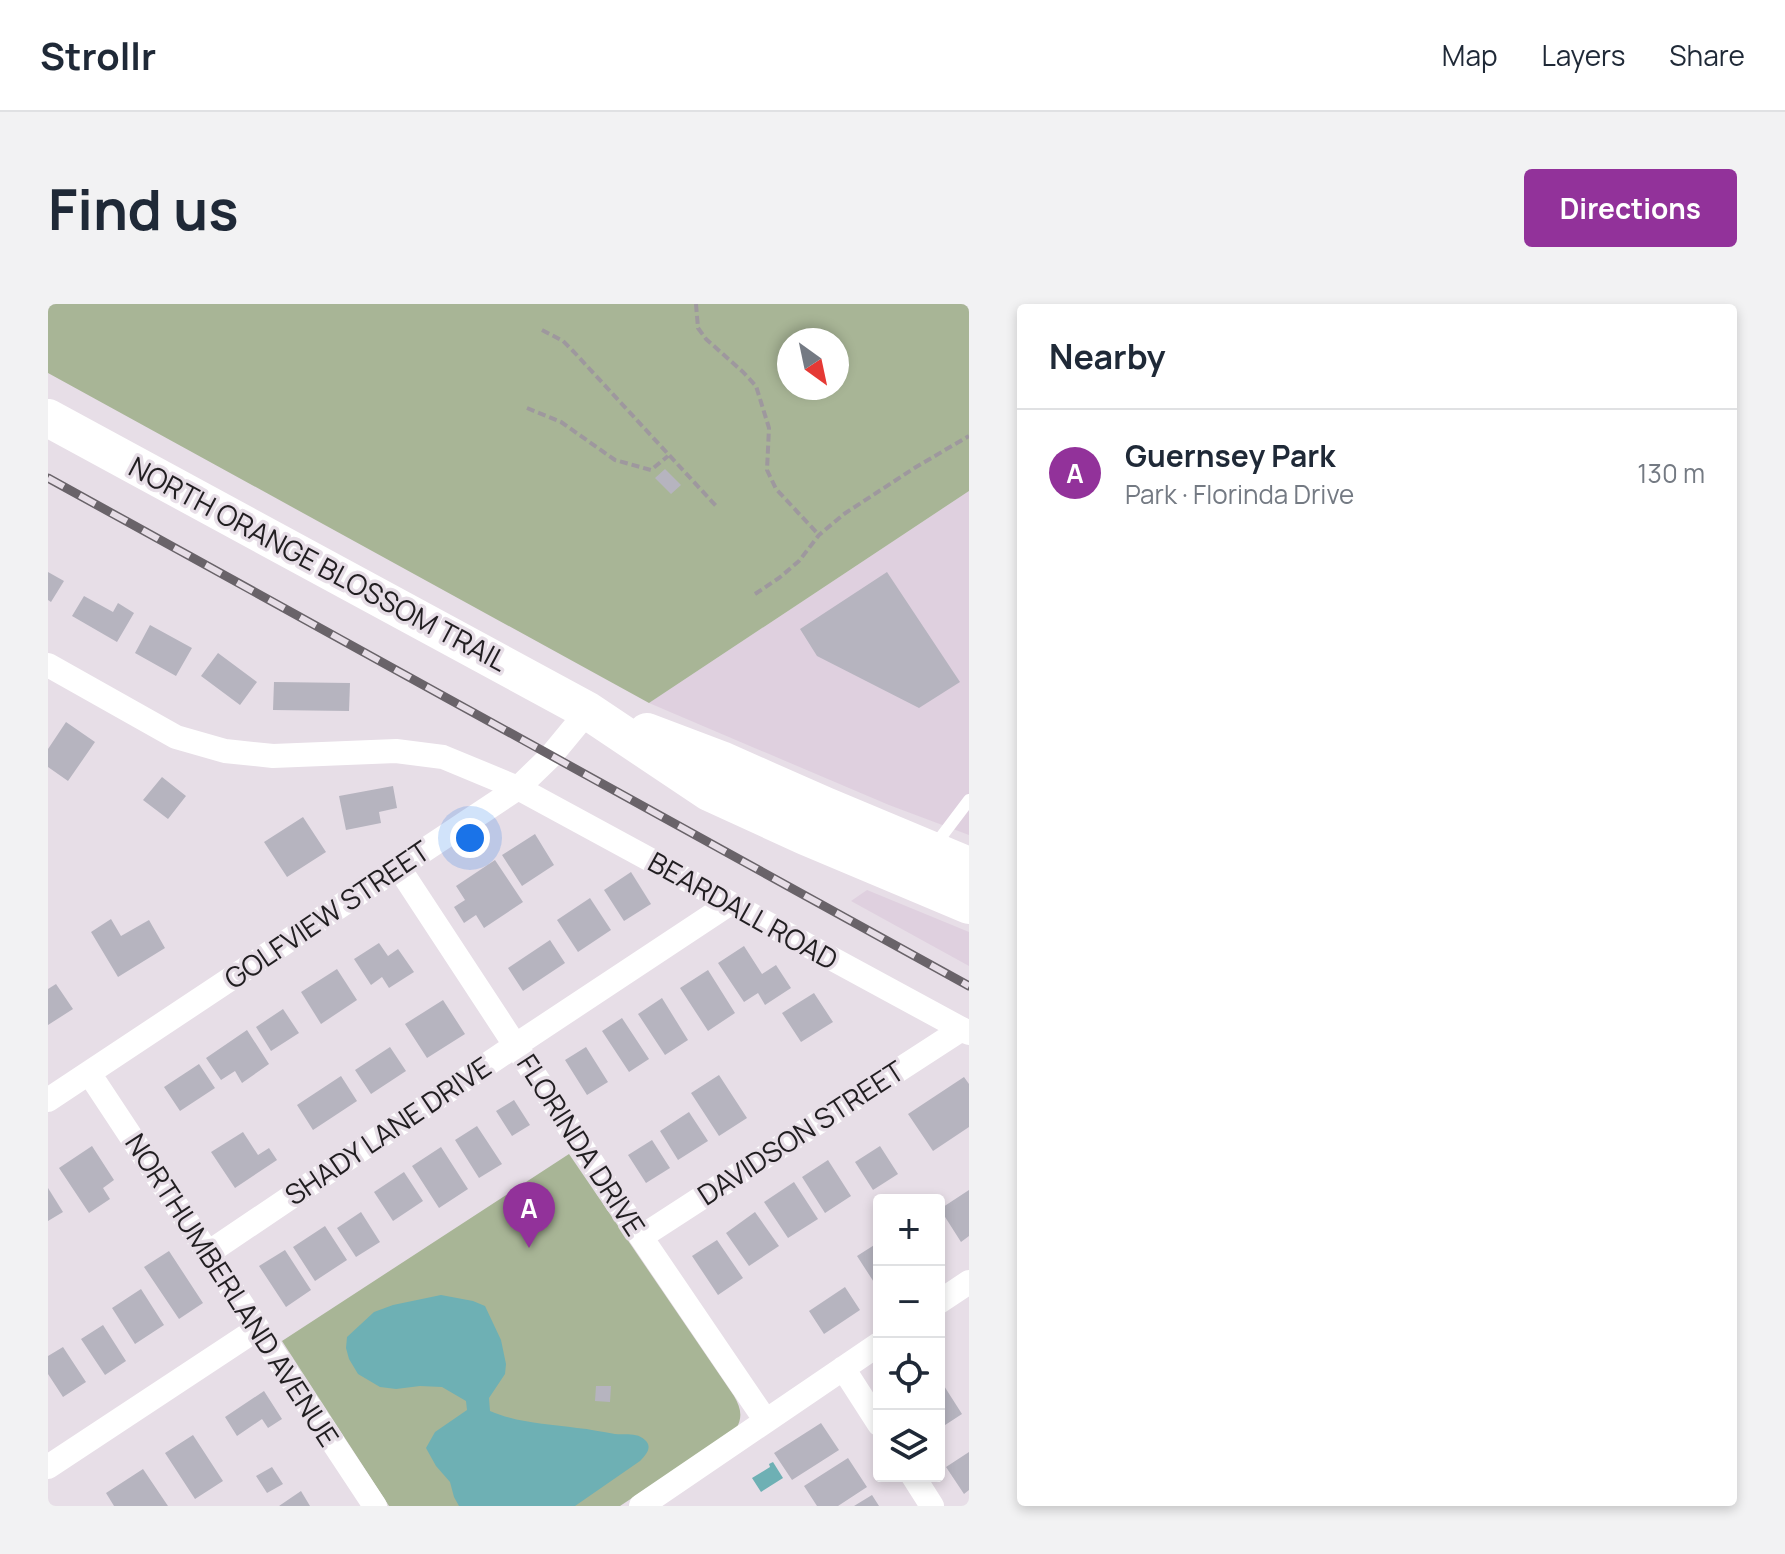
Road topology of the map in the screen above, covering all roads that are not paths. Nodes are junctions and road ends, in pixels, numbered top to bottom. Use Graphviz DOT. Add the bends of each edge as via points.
graph roads {
  1 [pos="48,418"];
  2 [pos="48,665"];
  3 [pos="588,711"];
  4 [pos="518,788"];
  5 [pos="969,800"];
  6 [pos="920,866"];
  7 [pos="969,866"];
  8 [pos="399,868"];
  9 [pos="729,904"];
  10 [pos="969,905"];
  11 [pos="966,1031"];
  12 [pos="516,1045"];
  13 [pos="89,1073"];
  14 [pos="48,1100"];
  15 [pos="641,1237"];
  16 [pos="208,1253"];
  17 [pos="969,1282"];
  18 [pos="945,1298"];
  19 [pos="257,1329"];
  20 [pos="873,1348"];
  21 [pos="843,1368"];
  22 [pos="873,1415"];
  23 [pos="766,1421"];
  24 [pos="48,1467"];
  25 [pos="917,1482"];
  26 [pos="375,1506"];
  27 [pos="641,1506"];
  28 [pos="932,1506"];
  1 -- 3 [label="main road, NORTH ORANGE BLOSSOM TRAIL"];
  2 -- 4 [label="street, BEARDALL ROAD" via="176,737 225,751 273,756 396,751 443,757"];
  3 -- 4 [label="street, GOLFVIEW STREET"];
  3 -- 6 [label="main road, NORTH ORANGE BLOSSOM TRAIL" via="721,760"];
  4 -- 8 [label="street, GOLFVIEW STREET"];
  4 -- 9 [label="street, BEARDALL ROAD"];
  5 -- 6 [label="lane"];
  6 -- 7 [label="main road, NORTH ORANGE BLOSSOM TRAIL"];
  6 -- 10 [label="main road, NORTH ORANGE BLOSSOM TRAIL"];
  8 -- 12 [label="street, FLORINDA DRIVE"];
  8 -- 13 [label="street, GOLFVIEW STREET"];
  9 -- 11 [label="street, BEARDALL ROAD"];
  9 -- 12 [label="street, SHADY LANE DRIVE"];
  11 -- 15 [label="street, DAVIDSON STREET"];
  12 -- 15 [label="street, FLORINDA DRIVE"];
  12 -- 16 [label="street, SHADY LANE DRIVE"];
  13 -- 14 [label="street, GOLFVIEW STREET"];
  13 -- 16 [label="street, NORTHUMBERLAND AVENUE"];
  15 -- 23 [label="street, FLORINDA DRIVE"];
  16 -- 19 [label="street, NORTHUMBERLAND AVENUE"];
  17 -- 18 [label="street"];
  19 -- 24 [label="street"];
  19 -- 26 [label="street, NORTHUMBERLAND AVENUE"];
  20 -- 21 [label="street"];
  21 -- 22 [label="street"];
  21 -- 23 [label="street"];
  23 -- 27 [label="street"];
  25 -- 28 [label="street"];
}
